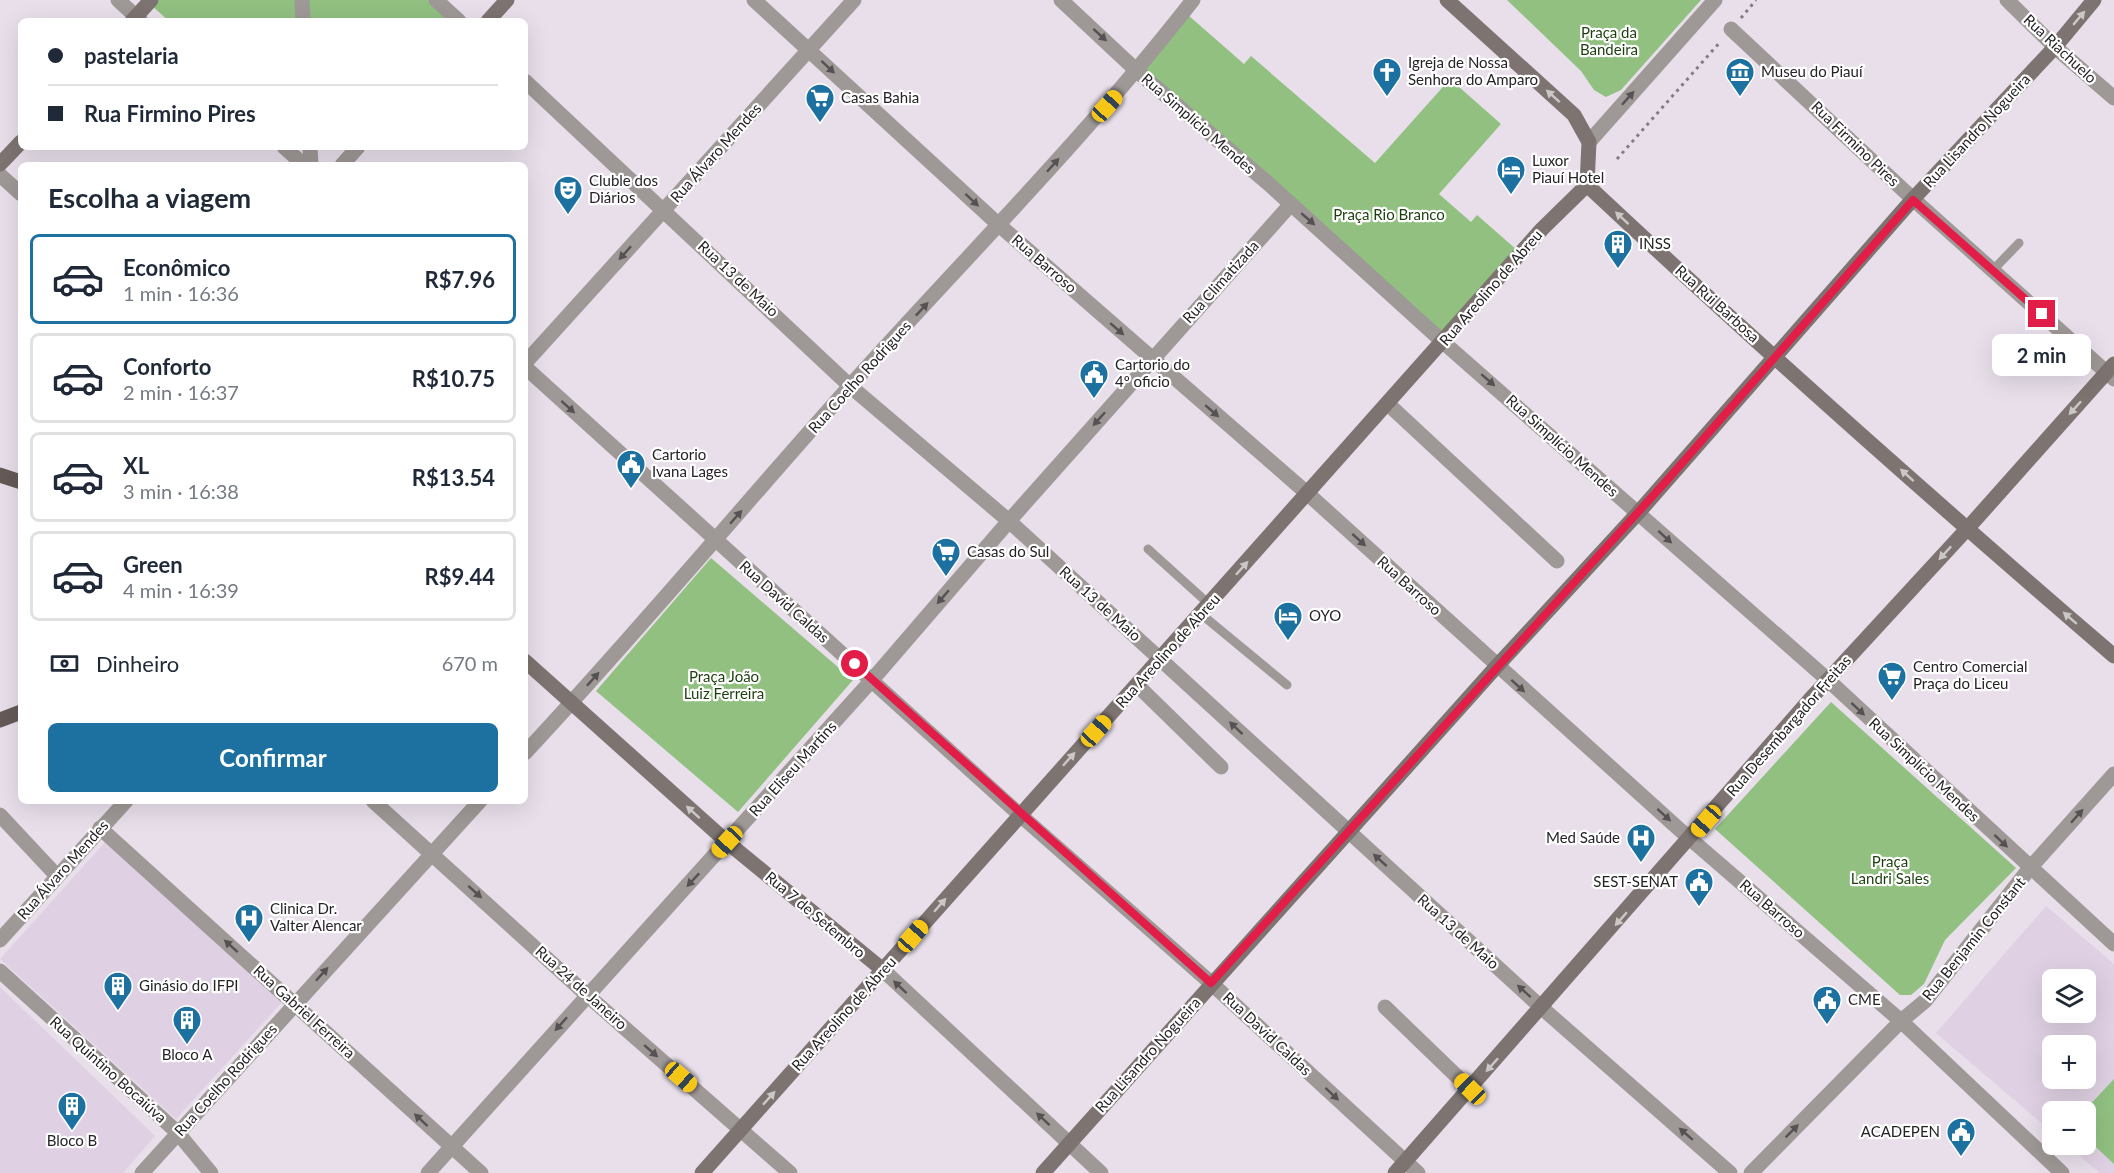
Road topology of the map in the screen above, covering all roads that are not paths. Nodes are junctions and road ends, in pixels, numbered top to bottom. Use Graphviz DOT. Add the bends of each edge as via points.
graph roads {
  1 [pos="118,0"];
  2 [pos="152,0"];
  3 [pos="302,0"];
  4 [pos="436,0"];
  5 [pos="507,0"];
  6 [pos="754,0"];
  7 [pos="854,0"];
  8 [pos="1060,0"];
  9 [pos="1193,0"];
  10 [pos="1447,0"];
  11 [pos="1715,0"];
  12 [pos="2007,0"];
  13 [pos="2094,0"];
  14 [pos="134,18"];
  15 [pos="138,18"];
  16 [pos="303,18"];
  17 [pos="456,18"];
  18 [pos="491,18"];
  19 [pos="1731,29"];
  20 [pos="2055,47"];
  21 [pos="808,49"];
  22 [pos="1137,71"];
  23 [pos="528,84"];
  24 [pos="2114,98"];
  25 [pos="1589,141"];
  26 [pos="18,145"];
  27 [pos="287,150"];
  28 [pos="355,150"];
  29 [pos="301,162"];
  30 [pos="345,162"];
  31 [pos="0,164"];
  32 [pos="0,175"];
  33 [pos="1587,185"];
  34 [pos="18,191"];
  35 [pos="1913,200"];
  36 [pos="1291,204"];
  37 [pos="665,210"];
  38 [pos="999,225"];
  39 [pos="2019,243"];
  40 [pos="1993,270"];
  41 [pos="1443,342"];
  42 [pos="1777,357"];
  43 [pos="1152,360"];
  44 [pos="528,362"];
  45 [pos="528,368"];
  46 [pos="2112,372"];
  47 [pos="850,386"];
  48 [pos="1388,404"];
  49 [pos="0,476"];
  50 [pos="18,480"];
  51 [pos="1308,494"];
  52 [pos="1638,513"];
  53 [pos="1009,521"];
  54 [pos="1967,530"];
  55 [pos="716,541"];
  56 [pos="1148,549"];
  57 [pos="1557,561"];
  58 [pos="1206,609"];
  59 [pos="2114,656"];
  60 [pos="1161,659"];
  61 [pos="528,664"];
  62 [pos="1497,666"];
  63 [pos="872,680"];
  64 [pos="1828,680"];
  65 [pos="1287,685"];
  66 [pos="1137,686"];
  67 [pos="571,704"];
  68 [pos="18,713"];
  69 [pos="0,720"];
  70 [pos="528,750"];
  71 [pos="1221,767"];
  72 [pos="2114,774"];
  73 [pos="123,804"];
  74 [pos="376,804"];
  75 [pos="477,804"];
  76 [pos="1019,814"];
  77 [pos="0,815"];
  78 [pos="100,828"];
  79 [pos="1349,832"];
  80 [pos="1690,839"];
  81 [pos="727,842"];
  82 [pos="432,853"];
  83 [pos="2030,868"];
  84 [pos="57,876"];
  85 [pos="0,940"];
  86 [pos="2114,944"];
  87 [pos="883,970"];
  88 [pos="0,971"];
  89 [pos="1211,983"];
  90 [pos="587,995"];
  91 [pos="295,1003"];
  92 [pos="1385,1007"];
  93 [pos="1542,1008"];
  94 [pos="1902,1021"];
  95 [pos="1470,1089"];
  96 [pos="741,1130"];
  97 [pos="177,1132"];
  98 [pos="1069,1143"];
  99 [pos="451,1148"];
  100 [pos="1400,1167"];
  101 [pos="142,1173"];
  102 [pos="211,1173"];
  103 [pos="429,1173"];
  104 [pos="481,1173"];
  105 [pos="702,1173"];
  106 [pos="790,1173"];
  107 [pos="1043,1173"];
  108 [pos="1101,1173"];
  109 [pos="1418,1173"];
  110 [pos="1730,1173"];
  111 [pos="1751,1173"];
  112 [pos="2062,1173"];
  1 -- 14 [label="street"];
  2 -- 15 [label="street"];
  3 -- 16 [label="street"];
  4 -- 17 [label="street"];
  5 -- 18 [label="street"];
  6 -- 21 [label="street, Rua Barroso"];
  7 -- 21 [label="street, Rua Álvaro Mendes"];
  8 -- 22 [label="street, Rua Simplício Mendes, one-way"];
  9 -- 22 [label="street, Rua Coelho Rodrigues"];
  25 -- 10 [label="street, one-way" via="1574,115"];
  25 -- 11 [label="street, one-way"];
  12 -- 20 [label="street, Rua Riachuelo"];
  20 -- 13 [label="street, Rua Lisandro Nogueira, one-way"];
  19 -- 35 [label="street, Rua Firmino Pires"];
  20 -- 24 [label="street, Rua Riachuelo"];
  20 -- 35 [label="street, Rua Lisandro Nogueira"];
  21 -- 37 [label="street, Rua Álvaro Mendes"];
  21 -- 38 [label="street, Rua Barroso, one-way"];
  22 -- 36 [label="street, Rua Simplício Mendes"];
  38 -- 22 [label="street, Rua Coelho Rodrigues, one-way"];
  23 -- 37 [label="street, Rua 13 de Maio"];
  25 -- 33 [label="street"];
  26 -- 31 [label="street"];
  27 -- 29 [label="street"];
  28 -- 30 [label="street"];
  32 -- 34 [label="street"];
  33 -- 41 [label="street, Rua Areolino de Abreu" via="1542,229"];
  42 -- 33 [label="street, Rua Rui Barbosa, one-way"];
  35 -- 40 [label="street, Rua Firmino Pires"];
  35 -- 42 [label="street, Rua Lisandro Nogueira"];
  36 -- 41 [label="street, Rua Simplício Mendes, one-way"];
  36 -- 43 [label="street, Rua Climatizada"];
  37 -- 44 [label="street, Rua Álvaro Mendes, one-way"];
  37 -- 47 [label="street, Rua 13 de Maio"];
  38 -- 43 [label="street, Rua Barroso, one-way"];
  47 -- 38 [label="street, Rua Coelho Rodrigues, one-way"];
  39 -- 40 [label="lane"];
  40 -- 46 [label="street, Rua Firmino Pires"];
  41 -- 48 [label="street, Rua Areolino de Abreu"];
  41 -- 52 [label="street, Rua Simplício Mendes, one-way"];
  42 -- 52 [label="street, Rua Lisandro Nogueira"];
  54 -- 42 [label="street, Rua Rui Barbosa, one-way"];
  43 -- 51 [label="street, Rua Barroso, one-way"];
  43 -- 53 [label="street, Rua Eliseu Martins, one-way"];
  45 -- 55 [label="street, Rua David Caldas, one-way"];
  46 -- 54 [label="street, Rua Desembargador Freitas, one-way"];
  47 -- 53 [label="street, Rua 13 de Maio"];
  55 -- 47 [label="street, Rua Coelho Rodrigues, one-way"];
  48 -- 51 [label="street, Rua Areolino de Abreu"];
  48 -- 57 [label="street"];
  49 -- 50 [label="main road"];
  58 -- 51 [label="street, Rua Areolino de Abreu, one-way"];
  51 -- 62 [label="street, Rua Barroso, one-way"];
  52 -- 62 [label="street, Rua Lisandro Nogueira"];
  52 -- 64 [label="street, Rua Simplício Mendes, one-way"];
  53 -- 60 [label="street, Rua 13 de Maio"];
  53 -- 63 [label="street, Rua Eliseu Martins, one-way"];
  59 -- 54 [label="street, Rua Rui Barbosa, one-way"];
  54 -- 64 [label="street, Rua Desembargador Freitas, one-way"];
  55 -- 63 [label="street, Rua David Caldas"];
  67 -- 55 [label="street, Rua Coelho Rodrigues, one-way"];
  56 -- 58 [label="lane"];
  58 -- 60 [label="street, Rua Areolino de Abreu"];
  58 -- 65 [label="lane"];
  60 -- 66 [label="street, Rua Areolino de Abreu"];
  79 -- 60 [label="street, Rua 13 de Maio, one-way"];
  61 -- 67 [label="street, Rua 7 de Setembro"];
  62 -- 79 [label="street, Rua Lisandro Nogueira"];
  62 -- 80 [label="street, Rua Barroso, one-way"];
  63 -- 76 [label="street, Rua David Caldas"];
  63 -- 81 [label="street, Rua Eliseu Martins"];
  64 -- 80 [label="street, Rua Desembargador Freitas"];
  64 -- 83 [label="street, Rua Simplício Mendes, one-way"];
  66 -- 71 [label="street"];
  76 -- 66 [label="street, Rua Areolino de Abreu, one-way"];
  67 -- 70 [label="street, Rua Coelho Rodrigues"];
  81 -- 67 [label="street, Rua 7 de Setembro, one-way"];
  68 -- 69 [label="main road"];
  83 -- 72 [label="street, Rua Benjamin Constant, one-way"];
  73 -- 78 [label="street, Rua Álvaro Mendes"];
  74 -- 82 [label="street, Rua 24 de Janeiro"];
  75 -- 82 [label="street, Rua Coelho Rodrigues"];
  87 -- 76 [label="street, Rua Areolino de Abreu, one-way"];
  76 -- 89 [label="street, Rua David Caldas"];
  77 -- 84 [label="street"];
  78 -- 84 [label="street, Rua Álvaro Mendes"];
  91 -- 78 [label="street, Rua Gabriel Ferreira, one-way"];
  79 -- 89 [label="street, Rua Lisandro Nogueira"];
  93 -- 79 [label="street, Rua 13 de Maio, one-way"];
  80 -- 93 [label="street, Rua Desembargador Freitas, one-way"];
  80 -- 94 [label="street, Rua Barroso"];
  81 -- 87 [label="street, Rua 7 de Setembro"];
  81 -- 90 [label="street, Rua Eliseu Martins, one-way"];
  82 -- 90 [label="street, Rua 24 de Janeiro, one-way"];
  91 -- 82 [label="street, Rua Coelho Rodrigues, one-way"];
  83 -- 86 [label="street, Rua Simplício Mendes"];
  83 -- 94 [label="street, Rua Benjamin Constant" via="1925,1001"];
  84 -- 85 [label="street, Rua Álvaro Mendes"];
  96 -- 87 [label="street, Rua Areolino de Abreu, one-way"];
  98 -- 87 [label="street, Rua 7 de Setembro, one-way"];
  88 -- 97 [label="street, Rua Quintino Bocaiúva"];
  89 -- 98 [label="street, Rua Lisandro Nogueira"];
  89 -- 100 [label="street, Rua David Caldas, one-way"];
  90 -- 96 [label="street, Rua 24 de Janeiro, one-way"];
  90 -- 99 [label="street, Rua Eliseu Martins, one-way"];
  91 -- 97 [label="street, Rua Coelho Rodrigues"];
  99 -- 91 [label="street, Rua Gabriel Ferreira, one-way"];
  92 -- 95 [label="street"];
  93 -- 95 [label="street, Rua Desembargador Freitas, one-way"];
  110 -- 93 [label="street, Rua 13 de Maio, one-way"];
  111 -- 94 [label="street, Rua Benjamin Constant, one-way"];
  94 -- 112 [label="street, Rua Barroso"];
  95 -- 100 [label="street, Rua Desembargador Freitas"];
  96 -- 105 [label="street, Rua Areolino de Abreu"];
  96 -- 106 [label="street, Rua 24 de Janeiro"];
  97 -- 101 [label="street, Rua Coelho Rodrigues"];
  97 -- 102 [label="street, Rua Quintino Bocaiúva"];
  98 -- 107 [label="street, Rua Lisandro Nogueira"];
  98 -- 108 [label="street, Rua 7 de Setembro"];
  99 -- 103 [label="street, Rua Eliseu Martins"];
  99 -- 104 [label="street, Rua Gabriel Ferreira"];
  100 -- 109 [label="street, Rua David Caldas"];
}
